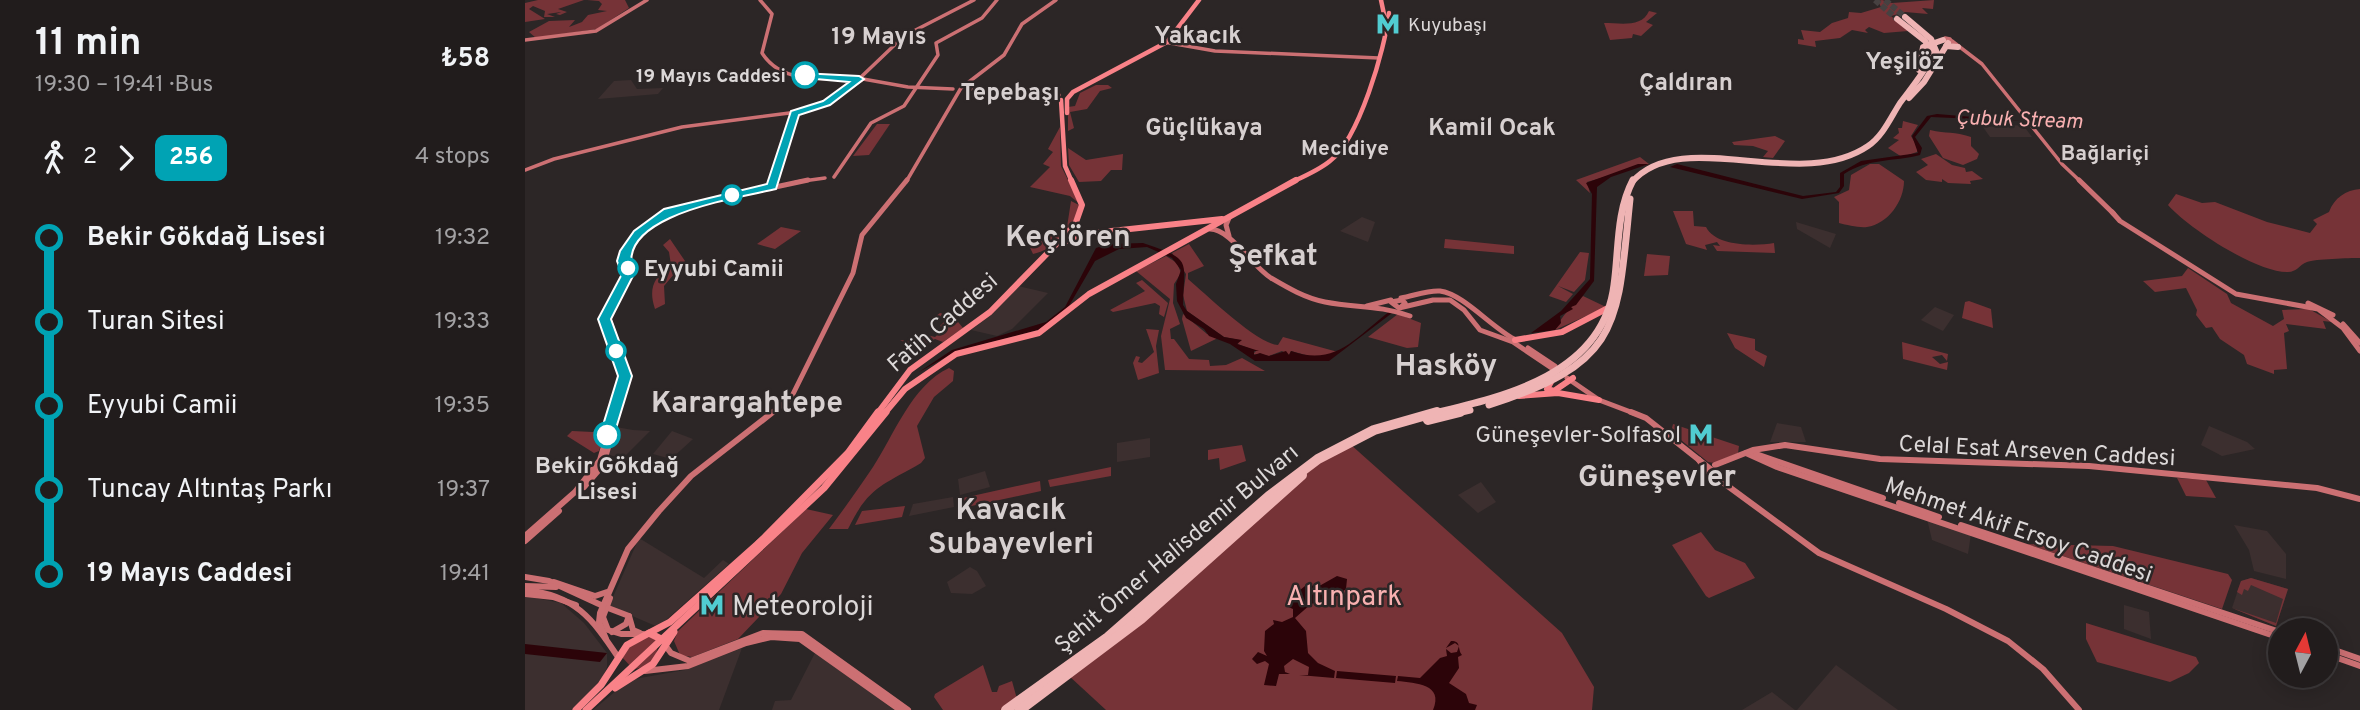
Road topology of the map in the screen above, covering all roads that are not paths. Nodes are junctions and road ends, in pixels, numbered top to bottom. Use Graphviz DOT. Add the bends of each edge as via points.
graph roads {
  1 [pos="647,0"];
  2 [pos="760,0"];
  3 [pos="974,0"];
  4 [pos="998,0"];
  5 [pos="1056,0"];
  6 [pos="1197,0"];
  7 [pos="1382,0"];
  8 [pos="1905,17"];
  9 [pos="1897,19"];
  10 [pos="1910,29"];
  11 [pos="1918,31"];
  12 [pos="525,40"];
  13 [pos="1166,41"];
  14 [pos="1946,42"];
  15 [pos="1958,46"];
  16 [pos="1923,47"];
  17 [pos="1378,57"];
  18 [pos="1928,68"];
  19 [pos="861,78"];
  20 [pos="966,83"];
  21 [pos="916,87"];
  22 [pos="954,89"];
  23 [pos="968,90"];
  24 [pos="957,95"];
  25 [pos="1063,97"];
  26 [pos="1907,98"];
  27 [pos="1699,157"];
  28 [pos="1757,162"];
  29 [pos="1801,165"];
  30 [pos="1653,168"];
  31 [pos="525,170"];
  32 [pos="834,177"];
  33 [pos="772,187"];
  34 [pos="1229,218"];
  35 [pos="1217,222"];
  36 [pos="1200,225"];
  37 [pos="1186,226"];
  38 [pos="1076,229"];
  39 [pos="1210,229"];
  40 [pos="1097,234"];
  41 [pos="1229,235"];
  42 [pos="1191,239"];
  43 [pos="1056,246"];
  44 [pos="1395,299"];
  45 [pos="2287,302"];
  46 [pos="1367,306"];
  47 [pos="1384,307"];
  48 [pos="1398,307"];
  49 [pos="1610,307"];
  50 [pos="1593,314"];
  51 [pos="1410,316"];
  52 [pos="1605,321"];
  53 [pos="1534,338"];
  54 [pos="1515,340"];
  55 [pos="2360,343"];
  56 [pos="1526,347"];
  57 [pos="2360,351"];
  58 [pos="1536,356"];
  59 [pos="923,359"];
  60 [pos="925,375"];
  61 [pos="1573,380"];
  62 [pos="1551,381"];
  63 [pos="1558,393"];
  64 [pos="1514,398"];
  65 [pos="1599,400"];
  66 [pos="1630,411"];
  67 [pos="1748,452"];
  68 [pos="1714,465"];
  69 [pos="2360,499"];
  70 [pos="568,500"];
  71 [pos="561,509"];
  72 [pos="551,516"];
  73 [pos="525,537"];
  74 [pos="766,540"];
  75 [pos="628,549"];
  76 [pos="525,577"];
  77 [pos="549,581"];
  78 [pos="563,588"];
  79 [pos="525,590"];
  80 [pos="610,590"];
  81 [pos="604,608"];
  82 [pos="629,616"];
  83 [pos="2268,628"];
  84 [pos="646,633"];
  85 [pos="2268,634"];
  86 [pos="609,636"];
  87 [pos="665,645"];
  88 [pos="2338,651"];
  89 [pos="618,657"];
  90 [pos="2338,658"];
  91 [pos="2360,659"];
  92 [pos="2360,666"];
  93 [pos="642,671"];
  94 [pos="583,710"];
  95 [pos="901,710"];
  96 [pos="908,710"];
  97 [pos="1006,710"];
  98 [pos="1020,710"];
  99 [pos="2079,710"];
  1 -- 12 [label="main road" via="596,31"];
  2 -- 19 [label="main road" via="772,14 762,53 773,68 786,74"];
  3 -- 19 [label="main road" via="904,36"];
  4 -- 21 [label="main road" via="982,18 936,43 938,55"];
  5 -- 20 [label="main road" via="1022,24 1004,55"];
  6 -- 13 [label="main road"];
  7 -- 17 [label="main road" via="1390,27"];
  8 -- 11 [label="highway"];
  9 -- 10 [label="highway"];
  10 -- 11 [label="highway"];
  10 -- 14 [label="highway" via="1921,41"];
  11 -- 14 [label="highway"];
  11 -- 18 [label="highway" via="1933,54"];
  11 -- 18 [label="highway" via="1937,48"];
  13 -- 17 [label="main road" via="1215,51"];
  13 -- 25 [label="main road"];
  14 -- 15 [label="highway"];
  14 -- 16 [label="highway"];
  14 -- 16 [label="highway"];
  14 -- 26 [label="highway" via="1924,82"];
  15 -- 45 [label="main road" via="1978,63 2078,182 2124,223 2232,292"];
  16 -- 26 [label="highway, Şehit Ömer Halisdemir Bulvarı" via="1922,66"];
  17 -- 34 [label="main road, Fatih Caddesi" via="1355,123 1335,158"];
  17 -- 35 [label="main road" via="1352,122 1330,159"];
  18 -- 26 [label="highway, Şehit Ömer Halisdemir Bulvarı"];
  19 -- 21 [label="main road"];
  19 -- 31 [label="main road" via="832,100 805,111 682,127"];
  20 -- 24 [label="main road"];
  21 -- 22 [label="main road"];
  21 -- 32 [label="main road" via="906,107 876,122"];
  23 -- 25 [label="main road"];
  24 -- 75 [label="main road" via="903,187 862,235 853,273 795,390 777,411 691,476"];
  25 -- 38 [label="main road" via="1068,165 1086,203"];
  26 -- 29 [label="highway, Şehit Ömer Halisdemir Bulvarı" via="1873,143 1862,150 1833,161"];
  27 -- 29 [label="highway, Şehit Ömer Halisdemir Bulvarı"];
  27 -- 30 [label="highway, Şehit Ömer Halisdemir Bulvarı"];
  27 -- 30 [label="highway, Şehit Ömer Halisdemir Bulvarı" via="1670,157"];
  28 -- 29 [label="highway, Şehit Ömer Halisdemir Bulvarı"];
  28 -- 30 [label="highway" via="1680,159"];
  28 -- 30 [label="highway, Şehit Ömer Halisdemir Bulvarı" via="1691,156"];
  30 -- 49 [label="highway, Şehit Ömer Halisdemir Bulvarı" via="1630,182 1624,199"];
  30 -- 62 [label="highway, Şehit Ömer Halisdemir Bulvarı" via="1639,179 1630,196 1614,317 1586,357"];
  33 -- 33 [label="main road" via="825,178"];
  33 -- 70 [label="main road" via="672,210 632,240 623,258 627,279 604,319 625,376 597,466"];
  33 -- 71 [label="main road" via="673,211 636,241 628,256 632,272 609,317 628,366 623,399 603,465"];
  34 -- 39 [label="main road, Fatih Caddesi"];
  34 -- 41 [label="main road"];
  35 -- 36 [label="main road"];
  35 -- 41 [label="main road"];
  36 -- 37 [label="main road"];
  36 -- 39 [label="main road" via="1199,229"];
  37 -- 40 [label="main road"];
  37 -- 42 [label="main road" via="1194,229"];
  38 -- 40 [label="main road"];
  38 -- 43 [label="main road, Fatih Caddesi"];
  39 -- 41 [label="main road"];
  39 -- 42 [label="main road, Fatih Caddesi"];
  40 -- 43 [label="main road" via="1072,237"];
  41 -- 46 [label="main road" via="1255,268 1280,286 1319,300"];
  42 -- 60 [label="main road, Fatih Caddesi" via="1089,294 1039,333 956,354"];
  43 -- 59 [label="main road, Fatih Caddesi" via="990,312"];
  44 -- 46 [label="main road"];
  44 -- 48 [label="main road" via="1391,304"];
  44 -- 48 [label="main road" via="1404,302"];
  44 -- 54 [label="main road" via="1438,291 1458,296 1493,328"];
  45 -- 55 [label="main road" via="2316,304"];
  45 -- 57 [label="main road" via="2321,311 2343,328"];
  46 -- 47 [label="main road"];
  47 -- 48 [label="main road"];
  47 -- 51 [label="main road"];
  48 -- 58 [label="main road" via="1450,300 1480,330"];
  49 -- 50 [label="main road"];
  49 -- 52 [label="highway, Şehit Ömer Halisdemir Bulvarı"];
  50 -- 52 [label="main road"];
  50 -- 53 [label="main road" via="1562,332"];
  52 -- 97 [label="highway, Şehit Ömer Halisdemir Bulvarı" via="1585,348 1540,381 1375,429 1311,462 1137,613"];
  53 -- 54 [label="main road"];
  53 -- 56 [label="main road"];
  54 -- 56 [label="main road"];
  56 -- 58 [label="main road"];
  58 -- 61 [label="main road"];
  59 -- 60 [label="main road" via="911,377"];
  59 -- 74 [label="main road, Fatih Caddesi" via="888,396 848,453"];
  60 -- 74 [label="main road, Fatih Caddesi" via="895,398 824,488"];
  61 -- 62 [label="main road" via="1554,391 1547,389"];
  61 -- 63 [label="main road"];
  61 -- 65 [label="main road"];
  61 -- 66 [label="main road"];
  62 -- 64 [label="highway, Şehit Ömer Halisdemir Bulvarı"];
  63 -- 64 [label="main road"];
  63 -- 65 [label="main road"];
  64 -- 98 [label="highway, Şehit Ömer Halisdemir Bulvarı" via="1385,431 1327,457 1288,486 1141,619"];
  65 -- 66 [label="main road"];
  66 -- 99 [label="main road" via="1646,418 1706,470 1819,553 2008,641 2043,669"];
  67 -- 68 [label="main road, Celal Esat Arseven Caddesi"];
  67 -- 69 [label="main road, Celal Esat Arseven Caddesi" via="1784,445 1881,459 2089,466 2324,488"];
  67 -- 83 [label="main road, Mehmet Akif Ersoy Caddesi"];
  67 -- 85 [label="main road, Mehmet Akif Ersoy Caddesi" via="1777,467"];
  70 -- 72 [label="main road"];
  70 -- 73 [label="main road"];
  71 -- 72 [label="main road"];
  71 -- 73 [label="main road"];
  72 -- 73 [label="main road"];
  74 -- 84 [label="main road" via="670,622"];
  74 -- 87 [label="main road"];
  74 -- 94 [label="main road, Fatih Caddesi"];
  75 -- 80 [label="main road"];
  75 -- 81 [label="main road"];
  76 -- 77 [label="main road"];
  77 -- 78 [label="main road"];
  77 -- 80 [label="main road" via="595,596"];
  78 -- 79 [label="main road"];
  78 -- 81 [label="main road"];
  79 -- 86 [label="main road" via="579,606"];
  80 -- 81 [label="main road"];
  81 -- 82 [label="main road"];
  81 -- 86 [label="main road"];
  82 -- 84 [label="main road" via="633,630"];
  82 -- 86 [label="main road" via="626,624"];
  84 -- 86 [label="main road"];
  84 -- 87 [label="main road" via="661,638"];
  84 -- 89 [label="main road" via="626,645"];
  86 -- 89 [label="main road"];
  87 -- 93 [label="main road"];
  87 -- 96 [label="main road" via="671,653 691,661 763,633 802,634"];
  88 -- 91 [label="main road"];
  89 -- 93 [label="main road" via="626,669"];
  89 -- 94 [label="main road"];
  90 -- 92 [label="main road"];
  93 -- 94 [label="main road"];
  93 -- 95 [label="main road" via="703,662 771,637 800,639"];
}
